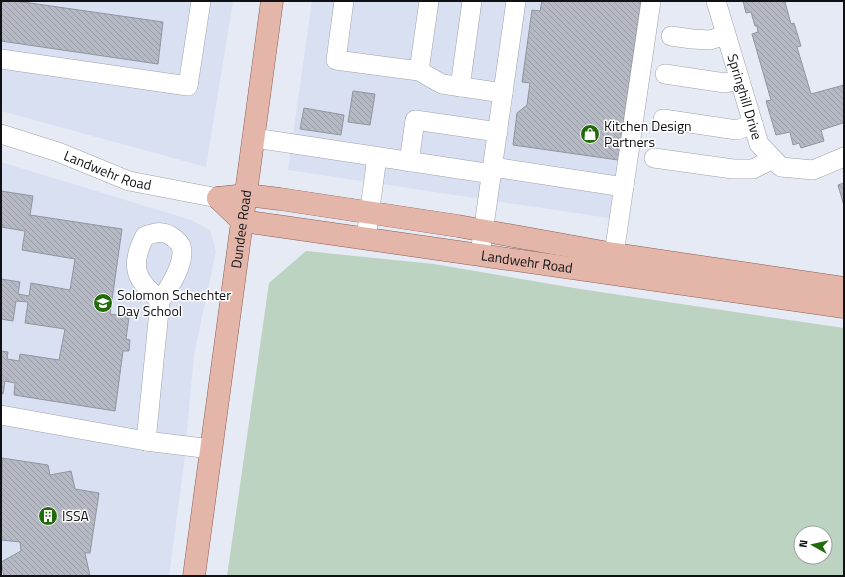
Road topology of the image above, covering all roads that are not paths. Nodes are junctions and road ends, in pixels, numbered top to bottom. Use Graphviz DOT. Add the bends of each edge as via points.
graph roads {
  1 [pos="198,1"];
  2 [pos="201,1"];
  3 [pos="272,1"];
  4 [pos="344,1"];
  5 [pos="429,1"];
  6 [pos="472,1"];
  7 [pos="516,1"];
  8 [pos="651,1"];
  9 [pos="716,1"];
  10 [pos="726,35"];
  11 [pos="671,36"];
  12 [pos="1,59"];
  13 [pos="419,71"];
  14 [pos="665,74"];
  15 [pos="740,80"];
  16 [pos="460,87"];
  17 [pos="503,93"];
  18 [pos="663,119"];
  19 [pos="753,124"];
  20 [pos="498,132"];
  21 [pos="1,134"];
  22 [pos="254,138"];
  23 [pos="377,157"];
  24 [pos="844,157"];
  25 [pos="654,158"];
  26 [pos="773,159"];
  27 [pos="409,162"];
  28 [pos="492,171"];
  29 [pos="624,187"];
  30 [pos="246,195"];
  31 [pos="218,198"];
  32 [pos="369,212"];
  33 [pos="242,220"];
  34 [pos="483,231"];
  35 [pos="366,238"];
  36 [pos="480,254"];
  37 [pos="613,264"];
  38 [pos="844,288"];
  39 [pos="160,301"];
  40 [pos="844,307"];
  41 [pos="1,415"];
  42 [pos="146,441"];
  43 [pos="211,449"];
  44 [pos="194,576"];
  1 -- 2 [label="street"];
  2 -- 12 [label="street" via="188,86"];
  3 -- 22 [label="main road, Dundee Road"];
  4 -- 13 [label="street" via="336,60"];
  5 -- 13 [label="street"];
  6 -- 16 [label="street"];
  7 -- 17 [label="street"];
  8 -- 29 [label="street"];
  9 -- 10 [label="street, Springhill Drive"];
  10 -- 11 [label="street" via="710,40"];
  10 -- 15 [label="street, Springhill Drive"];
  13 -- 16 [label="street" via="442,84"];
  14 -- 15 [label="street" via="710,82"];
  15 -- 19 [label="street, Springhill Drive"];
  16 -- 17 [label="street"];
  17 -- 20 [label="street"];
  18 -- 19 [label="street" via="737,130"];
  19 -- 26 [label="street, Springhill Drive" via="759,144"];
  20 -- 27 [label="street" via="415,120"];
  20 -- 28 [label="street"];
  21 -- 31 [label="street, Landwehr Road" via="58,152 129,181"];
  22 -- 23 [label="street"];
  22 -- 30 [label="main road, Dundee Road"];
  23 -- 27 [label="street"];
  23 -- 32 [label="street"];
  24 -- 26 [label="street, Springhill Drive" via="813,170 781,167"];
  25 -- 26 [label="street" via="733,170 753,169"];
  27 -- 28 [label="street"];
  28 -- 29 [label="street"];
  28 -- 34 [label="street"];
  29 -- 37 [label="street"];
  30 -- 31 [label="main road, Landwehr Road"];
  30 -- 32 [label="main road, Landwehr Road"];
  30 -- 33 [label="main road, Dundee Road"];
  31 -- 33 [label="main road"];
  32 -- 34 [label="main road, Landwehr Road"];
  32 -- 35 [label="street"];
  33 -- 35 [label="main road, Landwehr Road"];
  33 -- 43 [label="main road, Dundee Road"];
  34 -- 36 [label="street"];
  34 -- 37 [label="main road, Landwehr Road"];
  35 -- 36 [label="main road, Landwehr Road"];
  36 -- 37 [label="main road, Landwehr Road"];
  37 -- 38 [label="main road, Landwehr Road"];
  37 -- 40 [label="main road, Landwehr Road"];
  39 -- 42 [label="street"];
  41 -- 42 [label="street"];
  42 -- 43 [label="street"];
  43 -- 44 [label="main road, Dundee Road"];
}
